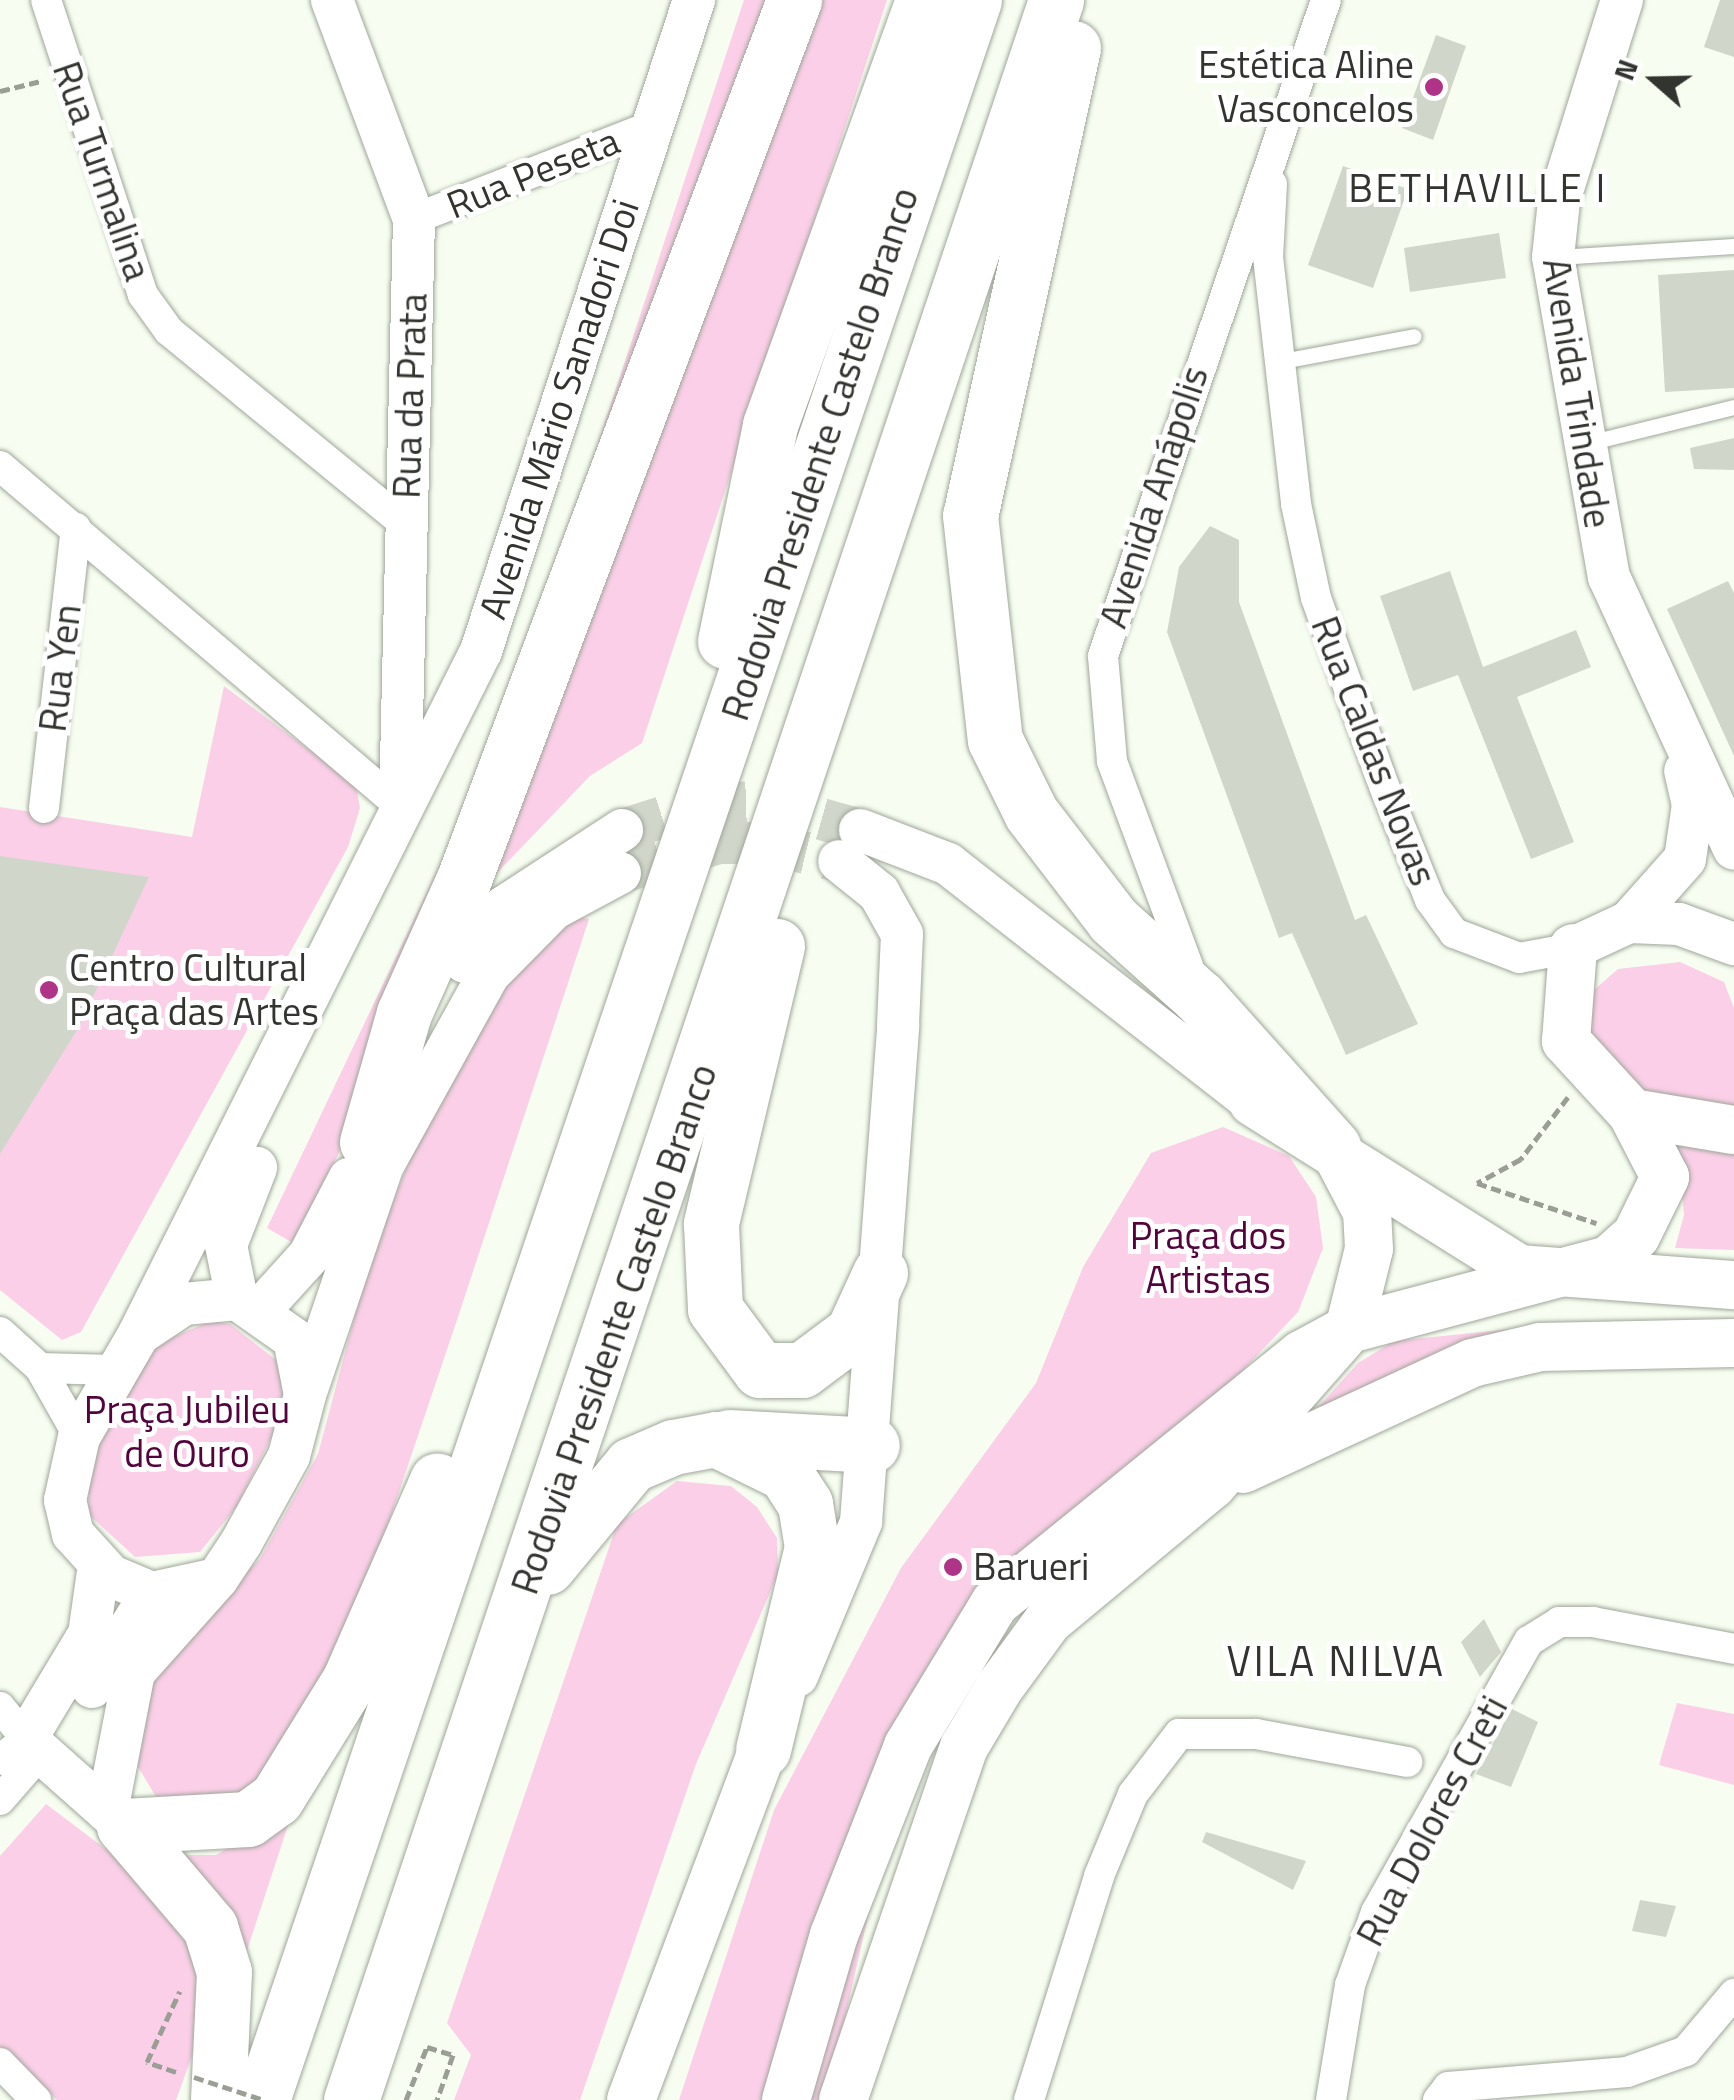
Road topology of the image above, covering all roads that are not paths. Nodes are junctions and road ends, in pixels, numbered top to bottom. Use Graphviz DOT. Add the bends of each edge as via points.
graph roads {
  1 [pos="46,0"];
  2 [pos="332,0"];
  3 [pos="794,0"];
  4 [pos="974,0"];
  5 [pos="1326,0"];
  6 [pos="1622,0"];
  7 [pos="919,5"];
  8 [pos="684,9"];
  9 [pos="1075,13"];
  10 [pos="651,126"];
  11 [pos="1274,153"];
  12 [pos="414,219"];
  13 [pos="1734,246"];
  14 [pos="1552,257"];
  15 [pos="1414,336"];
  16 [pos="1277,362"];
  17 [pos="1734,406"];
  18 [pos="1580,445"];
  19 [pos="0,466"];
  20 [pos="406,524"];
  21 [pos="76,528"];
  22 [pos="875,557"];
  23 [pos="404,646"];
  24 [pos="481,651"];
  25 [pos="1674,722"];
  26 [pos="400,806"];
  27 [pos="44,808"];
  28 [pos="622,830"];
  29 [pos="1730,830"];
  30 [pos="620,873"];
  31 [pos="669,909"];
  32 [pos="1629,922"];
  33 [pos="1734,944"];
  34 [pos="1573,948"];
  35 [pos="1200,998"];
  36 [pos="285,1056"];
  37 [pos="618,1064"];
  38 [pos="1253,1102"];
  39 [pos="1632,1113"];
  40 [pos="1734,1130"];
  41 [pos="368,1142"];
  42 [pos="1333,1147"];
  43 [pos="880,1273"];
  44 [pos="1556,1278"];
  45 [pos="1733,1284"];
  46 [pos="248,1304"];
  47 [pos="1349,1329"];
  48 [pos="0,1332"];
  49 [pos="139,1334"];
  50 [pos="1734,1342"];
  51 [pos="40,1368"];
  52 [pos="115,1370"];
  53 [pos="305,1394"];
  54 [pos="79,1437"];
  55 [pos="716,1438"];
  56 [pos="872,1445"];
  57 [pos="1212,1485"];
  58 [pos="99,1565"];
  59 [pos="216,1579"];
  60 [pos="152,1593"];
  61 [pos="523,1597"];
  62 [pos="1734,1649"];
  63 [pos="16,1740"];
  64 [pos="762,1749"];
  65 [pos="1407,1762"];
  66 [pos="0,1800"];
  67 [pos="115,1819"];
  68 [pos="1734,1994"];
  69 [pos="0,2063"];
  70 [pos="206,2088"];
  71 [pos="36,2100"];
  72 [pos="263,2100"];
  73 [pos="351,2100"];
  74 [pos="632,2100"];
  75 [pos="786,2100"];
  76 [pos="844,2100"];
  77 [pos="1029,2100"];
  78 [pos="1331,2100"];
  79 [pos="1438,2100"];
  1 -- 20 [label="street, Rua Turmalina" via="123,257 169,330"];
  2 -- 12 [label="main road, Rua da Prata"];
  3 -- 41 [label="highway" via="464,879 404,1013"];
  4 -- 31 [label="highway, Rodovia Presidente Castelo Branco"];
  5 -- 11 [label="street, Avenida Anápolis"];
  6 -- 14 [label="main road, Avenida Trindade" via="1559,201"];
  7 -- 31 [label="highway, Rodovia Presidente Castelo Branco" via="770,424"];
  8 -- 10 [label="main road, Avenida Mário Sanadori Doi"];
  9 -- 22 [label="highway, Rodovia Presidente Castelo Branco"];
  9 -- 35 [label="highway" via="970,515 983,672 996,740 1031,813 1113,920"];
  10 -- 12 [label="street, Rua Peseta"];
  10 -- 24 [label="main road, Avenida Mário Sanadori Doi"];
  11 -- 16 [label="street, Rua Caldas Novas" via="1268,258"];
  11 -- 35 [label="street, Avenida Anápolis" via="1103,656 1112,761"];
  12 -- 20 [label="main road, Rua da Prata"];
  13 -- 14 [label="lane"];
  14 -- 18 [label="main road, Avenida Trindade"];
  15 -- 16 [label="lane"];
  16 -- 34 [label="street, Rua Caldas Novas" via="1316,598 1430,900 1454,933 1486,951 1519,958"];
  17 -- 18 [label="lane"];
  18 -- 25 [label="main road, Avenida Trindade" via="1609,577"];
  19 -- 21 [label="street"];
  20 -- 23 [label="main road, Rua da Prata"];
  21 -- 26 [label="street"];
  21 -- 27 [label="street, Rua Yen"];
  22 -- 43 [label="highway" via="711,1224 708,1274 735,1347 760,1370 780,1374 822,1364 853,1332"];
  22 -- 61 [label="highway, Rodovia Presidente Castelo Branco"];
  23 -- 24 [label="main road" via="435,665"];
  23 -- 26 [label="main road, Rua da Prata"];
  24 -- 26 [label="main road, Avenida Mário Sanadori Doi" via="425,773"];
  25 -- 29 [label="main road"];
  25 -- 32 [label="main road, Rua Caldas Novas" via="1691,836 1685,859"];
  26 -- 36 [label="main road"];
  28 -- 41 [label="main road" via="504,906"];
  30 -- 53 [label="main road" via="553,909 489,974 370,1196"];
  31 -- 37 [label="highway, Rodovia Presidente Castelo Branco"];
  32 -- 33 [label="main road" via="1679,924"];
  32 -- 34 [label="main road, Rua Caldas Novas"];
  34 -- 39 [label="main road" via="1562,1016 1586,1070"];
  35 -- 42 [label="highway"];
  36 -- 46 [label="main road" via="272,1134 226,1245"];
  36 -- 49 [label="main road"];
  37 -- 67 [label="highway" via="568,1128 424,1520 309,1757 248,1819"];
  37 -- 72 [label="highway, Rodovia Presidente Castelo Branco"];
  38 -- 42 [label="main road"];
  38 -- 43 [label="main road" via="948,864 850,846 902,934"];
  39 -- 40 [label="main road"];
  39 -- 44 [label="main road" via="1665,1177 1636,1236 1608,1260"];
  41 -- 46 [label="main road" via="309,1256"];
  42 -- 44 [label="main road" via="1479,1252"];
  42 -- 47 [label="main road" via="1366,1212 1369,1249"];
  43 -- 56 [label="main road"];
  44 -- 45 [label="main road"];
  44 -- 47 [label="main road"];
  46 -- 49 [label="main road" via="184,1304"];
  46 -- 53 [label="main road" via="294,1338"];
  47 -- 57 [label="main road"];
  47 -- 75 [label="main road" via="1301,1355 996,1603 945,1674 901,1762 834,1935"];
  48 -- 51 [label="street"];
  49 -- 52 [label="main road"];
  50 -- 57 [label="main road" via="1540,1347 1472,1363 1391,1392"];
  51 -- 52 [label="street"];
  51 -- 54 [label="street"];
  52 -- 54 [label="main road"];
  53 -- 59 [label="main road" via="289,1456"];
  54 -- 58 [label="main road" via="64,1500 73,1534"];
  55 -- 56 [label="highway"];
  55 -- 61 [label="highway" via="631,1465"];
  55 -- 64 [label="highway" via="785,1473 805,1504 812,1548"];
  56 -- 64 [label="main road" via="845,1574"];
  57 -- 76 [label="main road" via="1048,1621 999,1688 964,1747"];
  58 -- 60 [label="main road"];
  58 -- 63 [label="main road" via="89,1634"];
  59 -- 60 [label="main road"];
  59 -- 67 [label="main road" via="134,1672"];
  60 -- 63 [label="main road"];
  61 -- 73 [label="highway, Rodovia Presidente Castelo Branco"];
  62 -- 78 [label="street, Rua Dolores Creti" via="1559,1622 1529,1641 1376,1912 1350,1986"];
  63 -- 66 [label="street"];
  63 -- 67 [label="main road"];
  64 -- 74 [label="main road"];
  65 -- 77 [label="street" via="1256,1734 1179,1734 1155,1756 1106,1859"];
  67 -- 70 [label="highway" via="210,1927 224,1972"];
  68 -- 79 [label="street" via="1672,2056 1627,2072 1448,2087"];
  69 -- 71 [label="street"];
}
